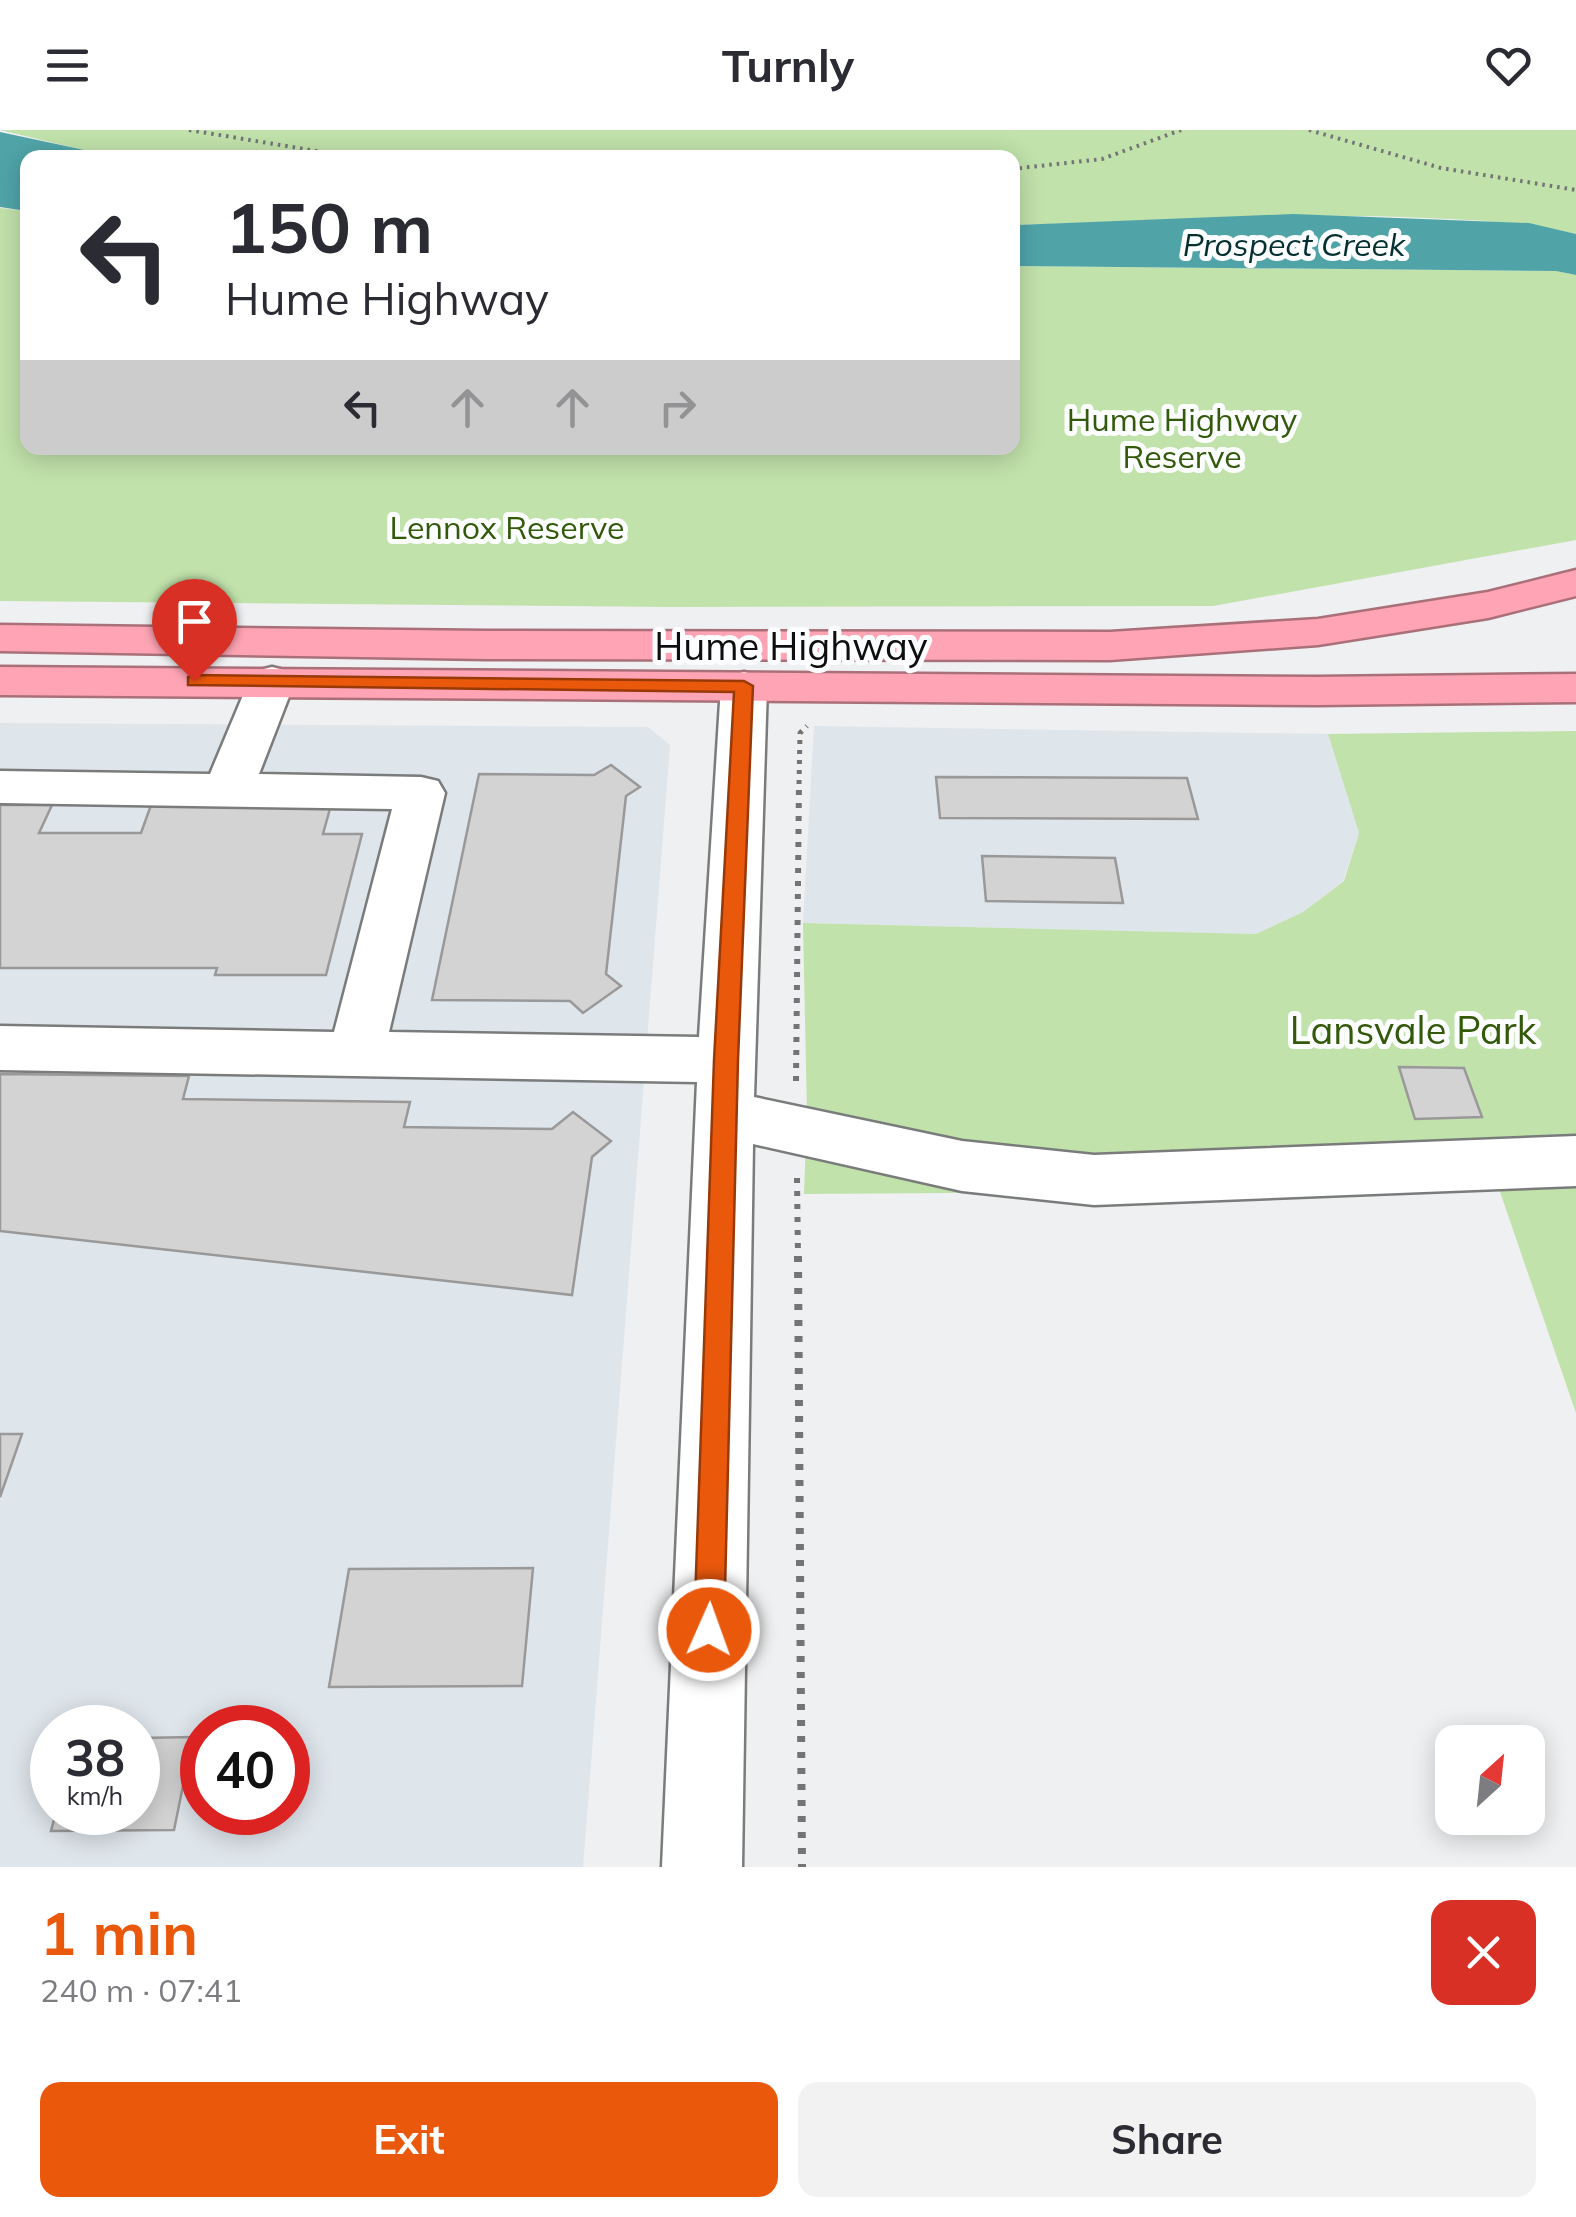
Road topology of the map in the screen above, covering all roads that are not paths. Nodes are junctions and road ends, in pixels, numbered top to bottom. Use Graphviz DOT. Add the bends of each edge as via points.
graph roads {
  1 [pos="1576,583"];
  2 [pos="0,638"];
  3 [pos="0,681"];
  4 [pos="272,681"];
  5 [pos="744,686"];
  6 [pos="1576,688"];
  7 [pos="0,787"];
  8 [pos="228,790"];
  9 [pos="0,1048"];
  10 [pos="356,1054"];
  11 [pos="725,1088"];
  12 [pos="1576,1160"];
  13 [pos="702,1867"];
  1 -- 2 [label="highway, Hume Highway" via="1318,632 1127,646"];
  3 -- 4 [label="highway, Hume Highway"];
  4 -- 5 [label="highway, Hume Highway"];
  4 -- 8 [label="street"];
  5 -- 6 [label="highway, Hume Highway"];
  5 -- 11 [label="street"];
  7 -- 8 [label="street"];
  8 -- 10 [label="street" via="421,792"];
  9 -- 10 [label="street"];
  10 -- 11 [label="street"];
  11 -- 12 [label="street" via="796,1127 962,1166 1094,1180"];
  11 -- 13 [label="street"];
}
